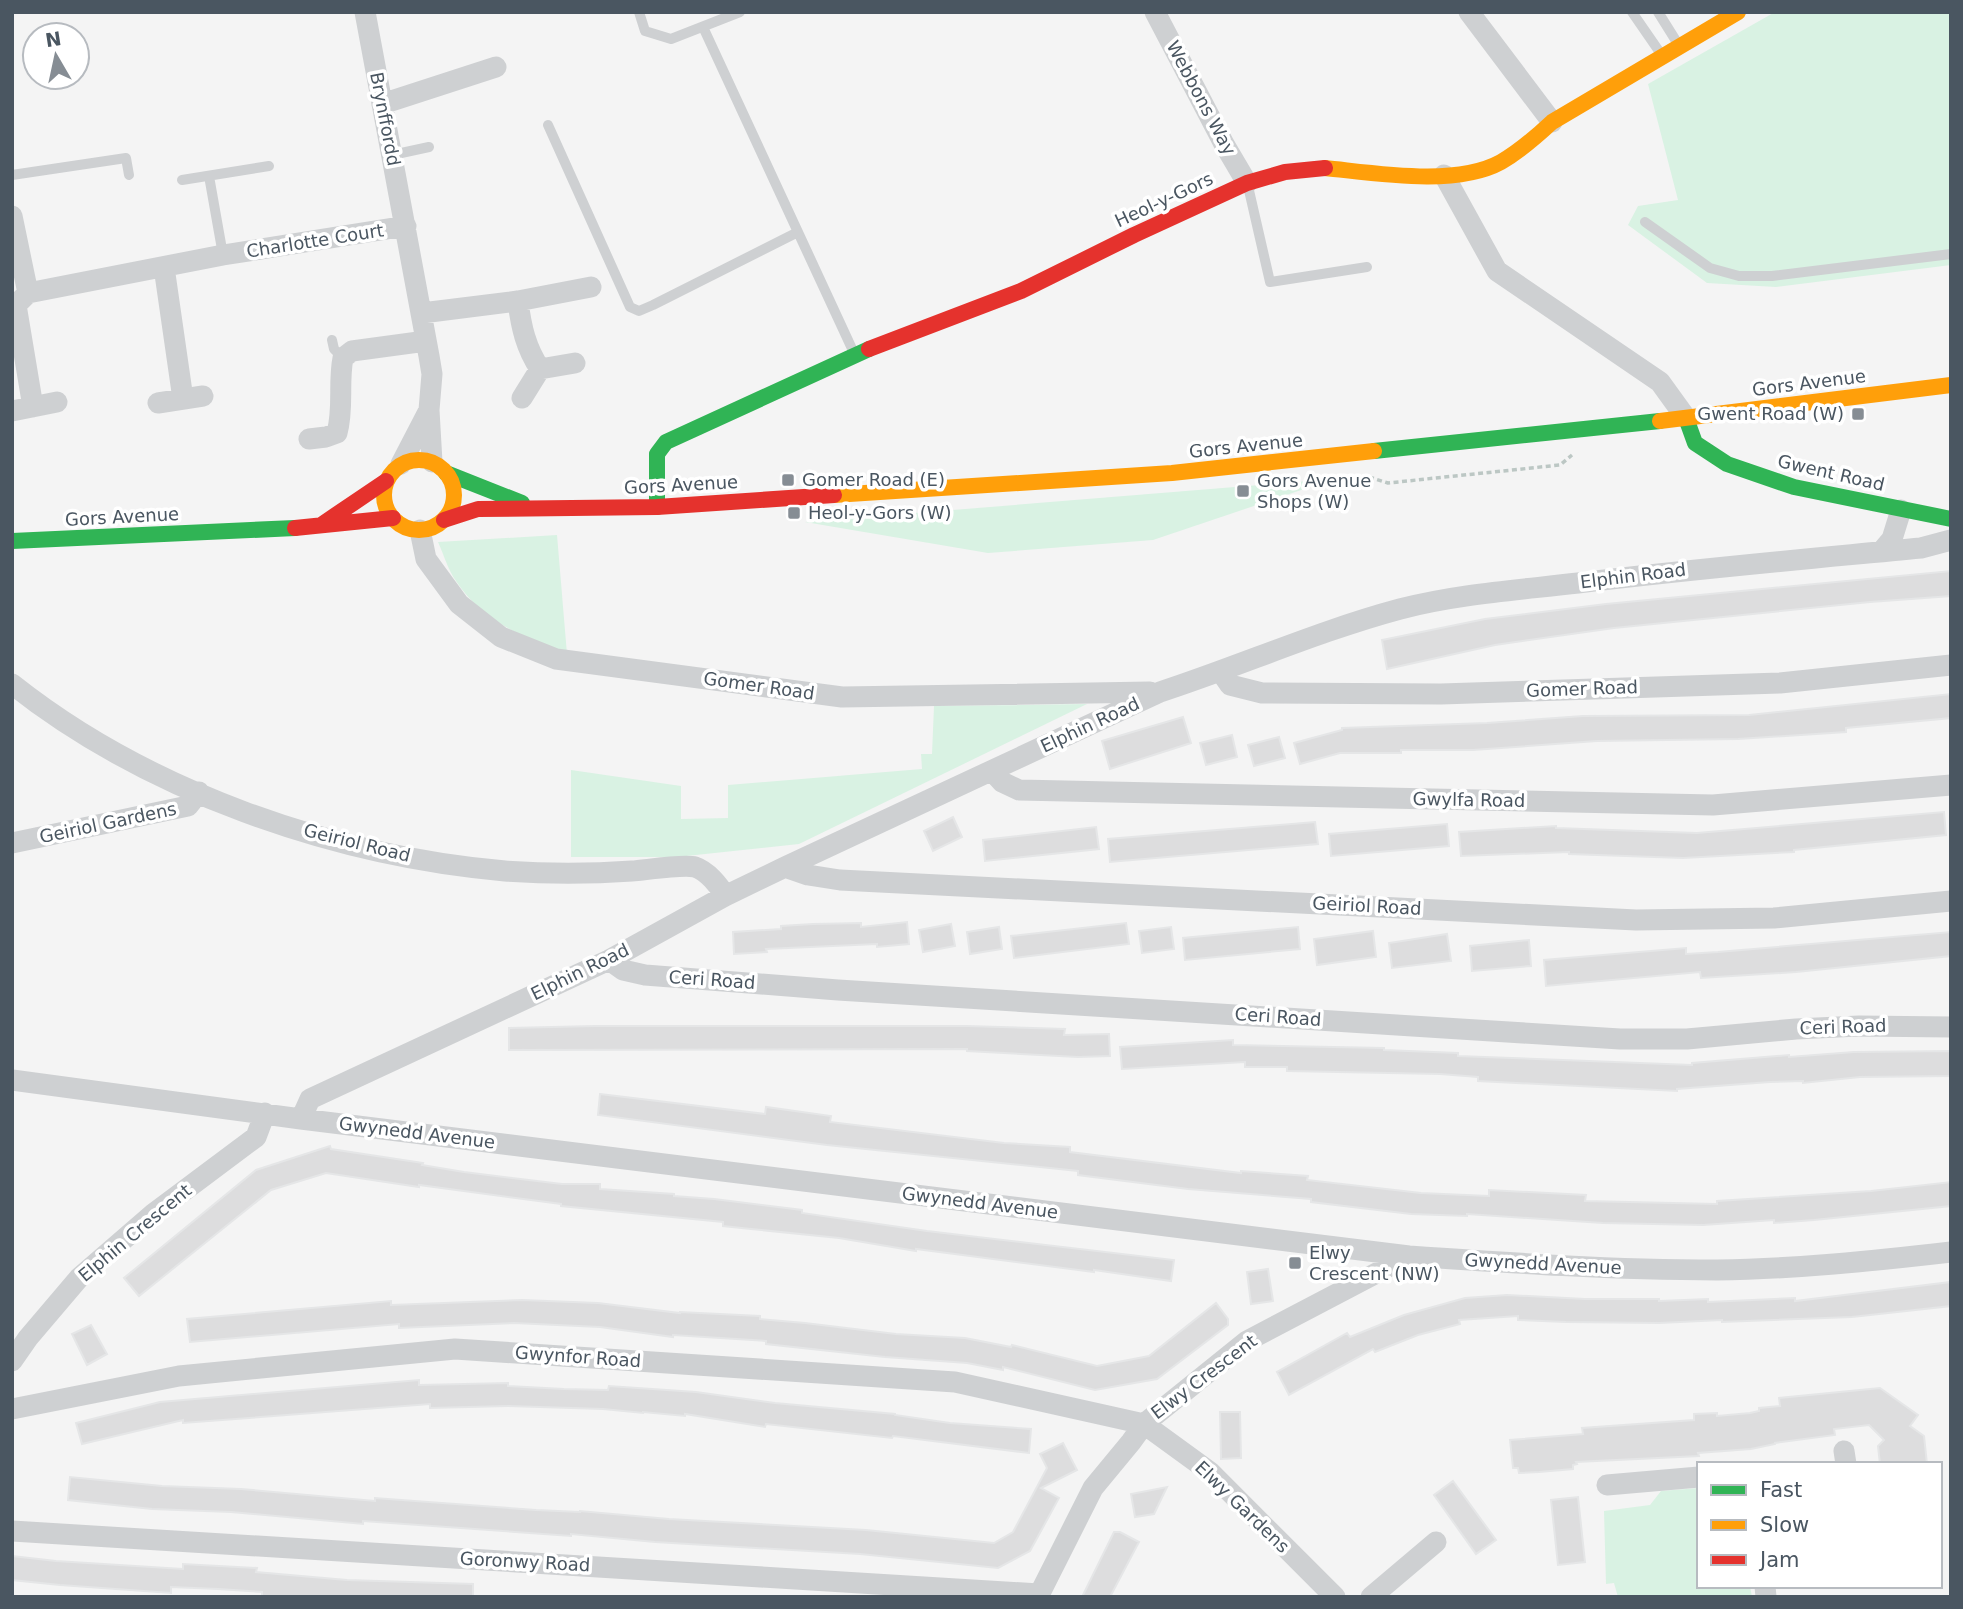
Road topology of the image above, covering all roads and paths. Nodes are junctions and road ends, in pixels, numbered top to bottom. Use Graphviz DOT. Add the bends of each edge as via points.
graph roads {
  1 [pos="365,12"];
  2 [pos="639,12"];
  3 [pos="740,12"];
  4 [pos="1155,12"];
  5 [pos="1469,12"];
  6 [pos="1632,12"];
  7 [pos="1658,12"];
  8 [pos="1738,12"];
  9 [pos="702,27"];
  10 [pos="1679,47"];
  11 [pos="1662,56"];
  12 [pos="496,67"];
  13 [pos="382,104"];
  14 [pos="1552,122"];
  15 [pos="548,125"];
  16 [pos="429,148"];
  17 [pos="393,155"];
  18 [pos="269,166"];
  19 [pos="12,175"];
  20 [pos="129,175"];
  21 [pos="1444,175"];
  22 [pos="209,176"];
  23 [pos="182,180"];
  24 [pos="1247,183"];
  25 [pos="12,216"];
  26 [pos="1645,222"];
  27 [pos="406,226"];
  28 [pos="798,232"];
  29 [pos="1951,254"];
  30 [pos="223,255"];
  31 [pos="164,267"];
  32 [pos="1367,267"];
  33 [pos="590,287"];
  34 [pos="28,293"];
  35 [pos="518,301"];
  36 [pos="422,313"];
  37 [pos="426,341"];
  38 [pos="855,355"];
  39 [pos="575,363"];
  40 [pos="540,369"];
  41 [pos="1951,385"];
  42 [pos="522,398"];
  43 [pos="57,402"];
  44 [pos="158,403"];
  45 [pos="23,409"];
  46 [pos="429,410"];
  47 [pos="1686,418"];
  48 [pos="309,439"];
  49 [pos="401,464"];
  50 [pos="439,467"];
  51 [pos="386,481"];
  52 [pos="657,507"];
  53 [pos="542,510"];
  54 [pos="1901,510"];
  55 [pos="393,518"];
  56 [pos="1951,519"];
  57 [pos="444,520"];
  58 [pos="318,527"];
  59 [pos="420,530"];
  60 [pos="1951,540"];
  61 [pos="12,541"];
  62 [pos="1881,552"];
  63 [pos="1951,665"];
  64 [pos="1221,672"];
  65 [pos="12,684"];
  66 [pos="1160,692"];
  67 [pos="992,772"];
  68 [pos="1951,785"];
  69 [pos="199,792"];
  70 [pos="12,843"];
  71 [pos="785,867"];
  72 [pos="725,895"];
  73 [pos="1951,901"];
  74 [pos="609,960"];
  75 [pos="1951,1027"];
  76 [pos="12,1080"];
  77 [pos="265,1113"];
  78 [pos="301,1119"];
  79 [pos="1951,1252"];
  80 [pos="1409,1256"];
  81 [pos="12,1361"];
  82 [pos="12,1409"];
  83 [pos="1144,1424"];
  84 [pos="1697,1477"];
  85 [pos="1621,1490"];
  86 [pos="12,1531"];
  87 [pos="1436,1542"];
  88 [pos="1038,1595"];
  89 [pos="1335,1597"];
  90 [pos="1371,1597"];
  1 -- 13 [label="street, Brynffordd"];
  2 -- 9 [label="lane" via="645,31 671,38"];
  3 -- 9 [label="lane"];
  4 -- 24 [label="street, Webbons Way"];
  5 -- 14 [label="street"];
  6 -- 11 [label="lane"];
  7 -- 10 [label="lane"];
  8 -- 10 [label="street, Heol-y-Gors"];
  9 -- 28 [label="lane"];
  10 -- 11 [label="street, Heol-y-Gors"];
  11 -- 14 [label="street, Heol-y-Gors"];
  12 -- 13 [label="street"];
  13 -- 17 [label="street, Brynffordd"];
  14 -- 21 [label="street, Heol-y-Gors" via="1499,163 1470,173"];
  15 -- 28 [label="lane" via="630,307 639,311"];
  16 -- 17 [label="lane"];
  17 -- 27 [label="street, Brynffordd"];
  18 -- 22 [label="lane"];
  19 -- 20 [label="lane" via="126,158"];
  21 -- 24 [label="street, Heol-y-Gors" via="1320,168"];
  21 -- 47 [label="street" via="1497,271 1660,382"];
  22 -- 23 [label="lane"];
  22 -- 30 [label="lane, Charlotte Court"];
  24 -- 32 [label="lane" via="1270,282"];
  24 -- 38 [label="street, Heol-y-Gors" via="1021,291"];
  25 -- 34 [label="street"];
  26 -- 29 [label="lane" via="1710,268 1739,276"];
  27 -- 30 [label="street, Charlotte Court"];
  27 -- 36 [label="street, Brynffordd"];
  28 -- 38 [label="lane"];
  30 -- 31 [label="street, Charlotte Court"];
  31 -- 34 [label="street, Charlotte Court"];
  31 -- 44 [label="street" via="193,397"];
  33 -- 35 [label="street"];
  34 -- 45 [label="street" via="16,305"];
  35 -- 36 [label="street"];
  35 -- 40 [label="street" via="522,331"];
  36 -- 37 [label="street, Brynffordd"];
  37 -- 46 [label="street, Brynffordd" via="432,374"];
  37 -- 48 [label="street" via="338,349 341,419 337,432"];
  38 -- 52 [label="street, Heol-y-Gors" via="666,442 657,454"];
  39 -- 40 [label="street"];
  40 -- 42 [label="street"];
  41 -- 47 [label="street, Gors Avenue"];
  43 -- 45 [label="street"];
  46 -- 49 [label="street"];
  46 -- 50 [label="street"];
  47 -- 52 [label="street, Gors Avenue" via="1172,473"];
  47 -- 54 [label="street, Gwent Road" via="1695,443 1727,464 1794,488"];
  49 -- 50 [label="street" via="412,460"];
  49 -- 51 [label="street"];
  50 -- 53 [label="street, Gors Avenue"];
  50 -- 57 [label="street" via="452,483 454,498"];
  51 -- 55 [label="street" via="384,498"];
  51 -- 58 [label="street"];
  52 -- 53 [label="street, Gors Avenue"];
  53 -- 57 [label="street, Gors Avenue" via="478,509"];
  54 -- 56 [label="street, Gwent Road"];
  54 -- 62 [label="street" via="1892,539"];
  55 -- 58 [label="street, Gors Avenue"];
  55 -- 59 [label="street" via="404,527"];
  57 -- 59 [label="street"];
  58 -- 61 [label="street, Gors Avenue"];
  59 -- 66 [label="street, Gomer Road" via="426,559 459,604 501,637 556,659 842,696"];
  60 -- 62 [label="street, Elphin Road"];
  62 -- 64 [label="street, Elphin Road" via="1487,593 1402,609 1313,635"];
  63 -- 64 [label="street, Gomer Road" via="1780,683 1441,694 1262,693 1230,685"];
  64 -- 66 [label="street, Elphin Road"];
  65 -- 69 [label="street, Geiriol Road" via="48,712 141,767"];
  66 -- 67 [label="street, Elphin Road"];
  67 -- 68 [label="street, Gwylfa Road" via="1019,790 1687,805"];
  67 -- 71 [label="street, Elphin Road"];
  69 -- 70 [label="street, Geiriol Gardens" via="188,806"];
  69 -- 72 [label="street, Geiriol Road" via="252,814 411,858 506,871 603,873 695,867"];
  71 -- 72 [label="street, Elphin Road"];
  71 -- 73 [label="street, Geiriol Road" via="840,880 1636,920 1774,918"];
  72 -- 74 [label="street, Elphin Road"];
  74 -- 75 [label="street, Ceri Road" via="623,970 645,975 1620,1039 1687,1039 1859,1026"];
  74 -- 78 [label="street, Elphin Road" via="310,1100"];
  76 -- 77 [label="street, Gwynedd Avenue"];
  77 -- 78 [label="street, Gwynedd Avenue"];
  77 -- 81 [label="street, Elphin Crescent" via="256,1136 153,1214 79,1278"];
  78 -- 80 [label="street, Gwynedd Avenue"];
  79 -- 80 [label="street, Gwynedd Avenue" via="1806,1267 1718,1270"];
  80 -- 83 [label="street, Elwy Crescent" via="1247,1341"];
  82 -- 83 [label="street, Gwynfor Road" via="179,1376 455,1349 955,1381"];
  83 -- 88 [label="street, Elwy Crescent" via="1093,1489"];
  83 -- 89 [label="street, Elwy Gardens" via="1210,1472"];
  84 -- 85 [label="street"];
  86 -- 88 [label="street, Goronwy Road"];
  87 -- 90 [label="street"];
}
